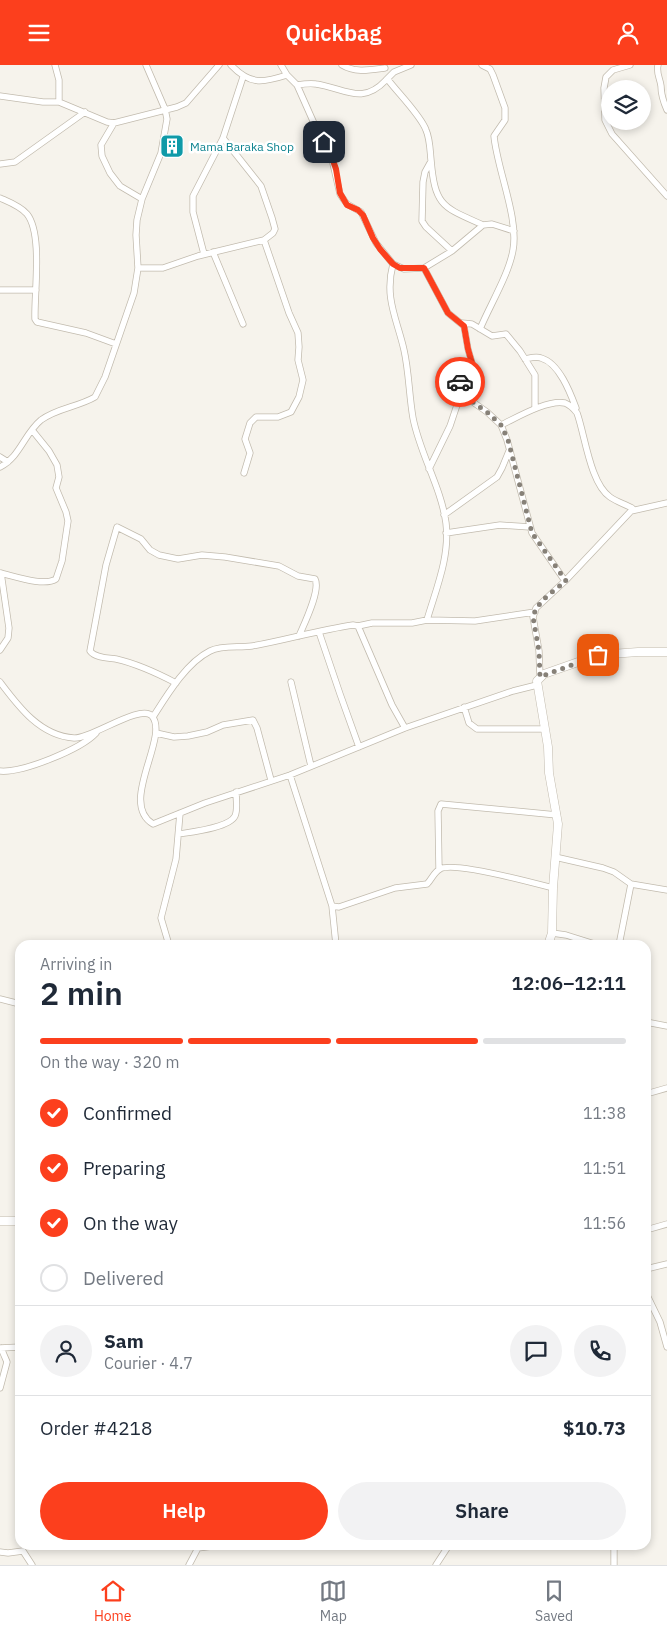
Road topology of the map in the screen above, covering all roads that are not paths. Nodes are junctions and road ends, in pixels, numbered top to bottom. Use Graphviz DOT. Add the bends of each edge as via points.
graph roads {
  1 [pos="55,65"];
  2 [pos="146,65"];
  3 [pos="218,65"];
  4 [pos="231,65"];
  5 [pos="280,65"];
  6 [pos="342,65"];
  7 [pos="411,65"];
  8 [pos="482,65"];
  9 [pos="630,65"];
  10 [pos="658,65"];
  11 [pos="385,68"];
  12 [pos="287,75"];
  13 [pos="243,77"];
  14 [pos="386,80"];
  15 [pos="297,85"];
  16 [pos="0,96"];
  17 [pos="59,102"];
  18 [pos="166,109"];
  19 [pos="667,110"];
  20 [pos="85,112"];
  21 [pos="114,123"];
  22 [pos="222,138"];
  23 [pos="431,161"];
  24 [pos="0,164"];
  25 [pos="667,196"];
  26 [pos="0,198"];
  27 [pos="142,199"];
  28 [pos="483,225"];
  29 [pos="514,231"];
  30 [pos="264,239"];
  31 [pos="452,251"];
  32 [pos="213,252"];
  33 [pos="204,254"];
  34 [pos="393,264"];
  35 [pos="138,268"];
  36 [pos="424,268"];
  37 [pos="0,290"];
  38 [pos="36,290"];
  39 [pos="462,323"];
  40 [pos="243,325"];
  41 [pos="480,329"];
  42 [pos="116,344"];
  43 [pos="525,359"];
  44 [pos="460,393"];
  45 [pos="536,408"];
  46 [pos="578,413"];
  47 [pos="501,425"];
  48 [pos="32,430"];
  49 [pos="509,451"];
  50 [pos="0,457"];
  51 [pos="8,462"];
  52 [pos="0,467"];
  53 [pos="428,469"];
  54 [pos="244,473"];
  55 [pos="667,503"];
  56 [pos="632,508"];
  57 [pos="444,515"];
  58 [pos="530,527"];
  59 [pos="446,533"];
  60 [pos="1,573"];
  61 [pos="566,581"];
  62 [pos="534,612"];
  63 [pos="427,620"];
  64 [pos="358,627"];
  65 [pos="319,632"];
  66 [pos="299,636"];
  67 [pos="0,650"];
  68 [pos="667,652"];
  69 [pos="540,677"];
  70 [pos="0,682"];
  71 [pos="291,682"];
  72 [pos="176,683"];
  73 [pos="537,685"];
  74 [pos="464,707"];
  75 [pos="153,717"];
  76 [pos="405,728"];
  77 [pos="545,729"];
  78 [pos="98,731"];
  79 [pos="156,733"];
  80 [pos="359,747"];
  81 [pos="311,766"];
  82 [pos="0,771"];
  83 [pos="290,775"];
  84 [pos="271,780"];
  85 [pos="236,792"];
  86 [pos="180,813"];
  87 [pos="557,815"];
  88 [pos="179,834"];
  89 [pos="555,857"];
  90 [pos="439,869"];
  91 [pos="631,884"];
  92 [pos="552,887"];
  93 [pos="667,889"];
  94 [pos="332,906"];
  95 [pos="552,933"];
  96 [pos="167,940"];
  97 [pos="335,940"];
  98 [pos="550,940"];
  99 [pos="582,940"];
  100 [pos="620,940"];
  101 [pos="0,999"];
  102 [pos="15,1003"];
  103 [pos="651,1024"];
  104 [pos="667,1026"];
  105 [pos="667,1088"];
  106 [pos="651,1093"];
  107 [pos="0,1221"];
  108 [pos="15,1221"];
  109 [pos="667,1224"];
  110 [pos="651,1229"];
  111 [pos="667,1264"];
  112 [pos="651,1268"];
  113 [pos="651,1303"];
  114 [pos="15,1347"];
  115 [pos="667,1347"];
  116 [pos="0,1348"];
  117 [pos="0,1388"];
  118 [pos="197,1550"];
  119 [pos="446,1550"];
  120 [pos="614,1550"];
  121 [pos="0,1552"];
  122 [pos="32,1565"];
  123 [pos="188,1565"];
  124 [pos="436,1565"];
  125 [pos="614,1565"];
  1 -- 17 [label="street"];
  2 -- 18 [label="street"];
  3 -- 18 [label="street" via="186,103"];
  4 -- 13 [label="street"];
  5 -- 12 [label="street"];
  6 -- 11 [label="street" via="360,70"];
  7 -- 14 [label="street" via="394,72"];
  8 -- 29 [label="street" via="494,75 505,108 505,120 494,136"];
  9 -- 25 [label="street" via="613,70 606,77 605,120 612,134"];
  10 -- 19 [label="street" via="660,93"];
  12 -- 13 [label="street" via="267,81"];
  12 -- 15 [label="street"];
  13 -- 22 [label="street"];
  14 -- 15 [label="street" via="375,90 362,94 316,83"];
  14 -- 23 [label="street" via="427,131"];
  15 -- 34 [label="street" via="331,155 340,193 347,205 361,212 376,243"];
  16 -- 17 [label="street"];
  17 -- 20 [label="street"];
  18 -- 21 [label="street"];
  18 -- 27 [label="street" via="161,153"];
  20 -- 21 [label="street"];
  20 -- 24 [label="street" via="17,160"];
  21 -- 27 [label="street" via="101,145 102,157 120,186"];
  22 -- 30 [label="street" via="264,192 275,229"];
  22 -- 33 [label="street" via="193,197 193,212"];
  23 -- 28 [label="street" via="436,191 443,204"];
  23 -- 31 [label="street" via="423,181 422,221"];
  26 -- 38 [label="street" via="16,206 33,224"];
  27 -- 35 [label="street" via="136,227"];
  28 -- 29 [label="street" via="492,224"];
  28 -- 31 [label="street"];
  29 -- 41 [label="street" via="509,264"];
  30 -- 32 [label="street"];
  30 -- 54 [label="street" via="298,333 303,387 288,414 256,417 250,423 245,439 250,452"];
  31 -- 36 [label="street"];
  32 -- 33 [label="street"];
  32 -- 40 [label="street"];
  33 -- 35 [label="street" via="163,268"];
  34 -- 36 [label="street" via="404,269"];
  34 -- 53 [label="street" via="391,308 404,348 413,418"];
  35 -- 42 [label="street" via="134,293"];
  36 -- 39 [label="street" via="448,313"];
  37 -- 38 [label="street"];
  38 -- 42 [label="street" via="37,322 86,333"];
  39 -- 41 [label="street"];
  39 -- 44 [label="street" via="474,370 461,379"];
  41 -- 43 [label="street" via="492,336 508,336"];
  42 -- 48 [label="street" via="95,397 44,418"];
  43 -- 45 [label="street" via="534,371"];
  43 -- 46 [label="street" via="542,358 552,365 568,387"];
  44 -- 47 [label="street"];
  44 -- 53 [label="street" via="450,426"];
  45 -- 46 [label="street" via="564,403"];
  45 -- 47 [label="street"];
  46 -- 56 [label="street" via="591,466 601,485 610,497"];
  47 -- 49 [label="street"];
  48 -- 51 [label="street"];
  48 -- 60 [label="street" via="53,457 59,471 56,488 68,521 62,561 56,579 51,582"];
  49 -- 57 [label="street" via="497,477"];
  49 -- 58 [label="street"];
  50 -- 51 [label="street"];
  51 -- 52 [label="street"];
  53 -- 57 [label="street"];
  55 -- 61 [label="street" via="632,511"];
  57 -- 59 [label="street"];
  58 -- 59 [label="street" via="500,525"];
  58 -- 61 [label="street" via="534,538"];
  59 -- 63 [label="street" via="444,563"];
  60 -- 67 [label="street" via="9,628 8,638"];
  61 -- 62 [label="street"];
  62 -- 63 [label="street" via="475,621"];
  62 -- 69 [label="street"];
  63 -- 64 [label="street" via="372,623"];
  64 -- 65 [label="street" via="353,625"];
  64 -- 76 [label="street"];
  65 -- 66 [label="street"];
  65 -- 80 [label="street"];
  66 -- 72 [label="street" via="213,650 192,665"];
  66 -- 72 [label="street" via="312,605 315,579 298,576 279,566 235,558 202,555 178,559 159,555 141,539 117,527 106,565 90,651 93,655 148,669"];
  68 -- 69 [label="street" via="598,655"];
  69 -- 73 [label="street"];
  70 -- 78 [label="street" via="26,713 52,732 75,738"];
  71 -- 81 [label="street"];
  72 -- 75 [label="street"];
  73 -- 74 [label="street"];
  73 -- 77 [label="street"];
  74 -- 76 [label="street"];
  74 -- 77 [label="street" via="469,723 477,729"];
  75 -- 78 [label="street" via="148,713 137,714"];
  75 -- 79 [label="street"];
  76 -- 80 [label="street"];
  77 -- 87 [label="street"];
  78 -- 82 [label="street" via="84,744 61,754 15,770"];
  79 -- 84 [label="street" via="188,736 253,720"];
  79 -- 86 [label="street" via="142,789 142,811 153,824"];
  80 -- 81 [label="street"];
  81 -- 83 [label="street"];
  83 -- 84 [label="street"];
  83 -- 94 [label="street"];
  84 -- 85 [label="street"];
  85 -- 86 [label="street"];
  85 -- 88 [label="street" via="236,815 229,822"];
  86 -- 88 [label="street"];
  87 -- 89 [label="street"];
  87 -- 90 [label="street" via="441,804 438,811"];
  88 -- 96 [label="street" via="162,914"];
  89 -- 91 [label="street" via="603,868"];
  89 -- 92 [label="street"];
  90 -- 92 [label="street" via="468,869"];
  90 -- 94 [label="street" via="427,884 395,889 339,907"];
  91 -- 93 [label="street"];
  91 -- 100 [label="street"];
  92 -- 95 [label="street"];
  94 -- 97 [label="street"];
  95 -- 98 [label="street"];
  95 -- 99 [label="street"];
  101 -- 102 [label="street"];
  103 -- 104 [label="street"];
  105 -- 106 [label="street"];
  107 -- 108 [label="street"];
  109 -- 110 [label="street"];
  111 -- 112 [label="street"];
  113 -- 115 [label="street"];
  114 -- 116 [label="street"];
  116 -- 117 [label="street" via="7,1362"];
  118 -- 123 [label="street"];
  119 -- 124 [label="street"];
  120 -- 125 [label="street"];
  121 -- 122 [label="street" via="24,1551"];
}
